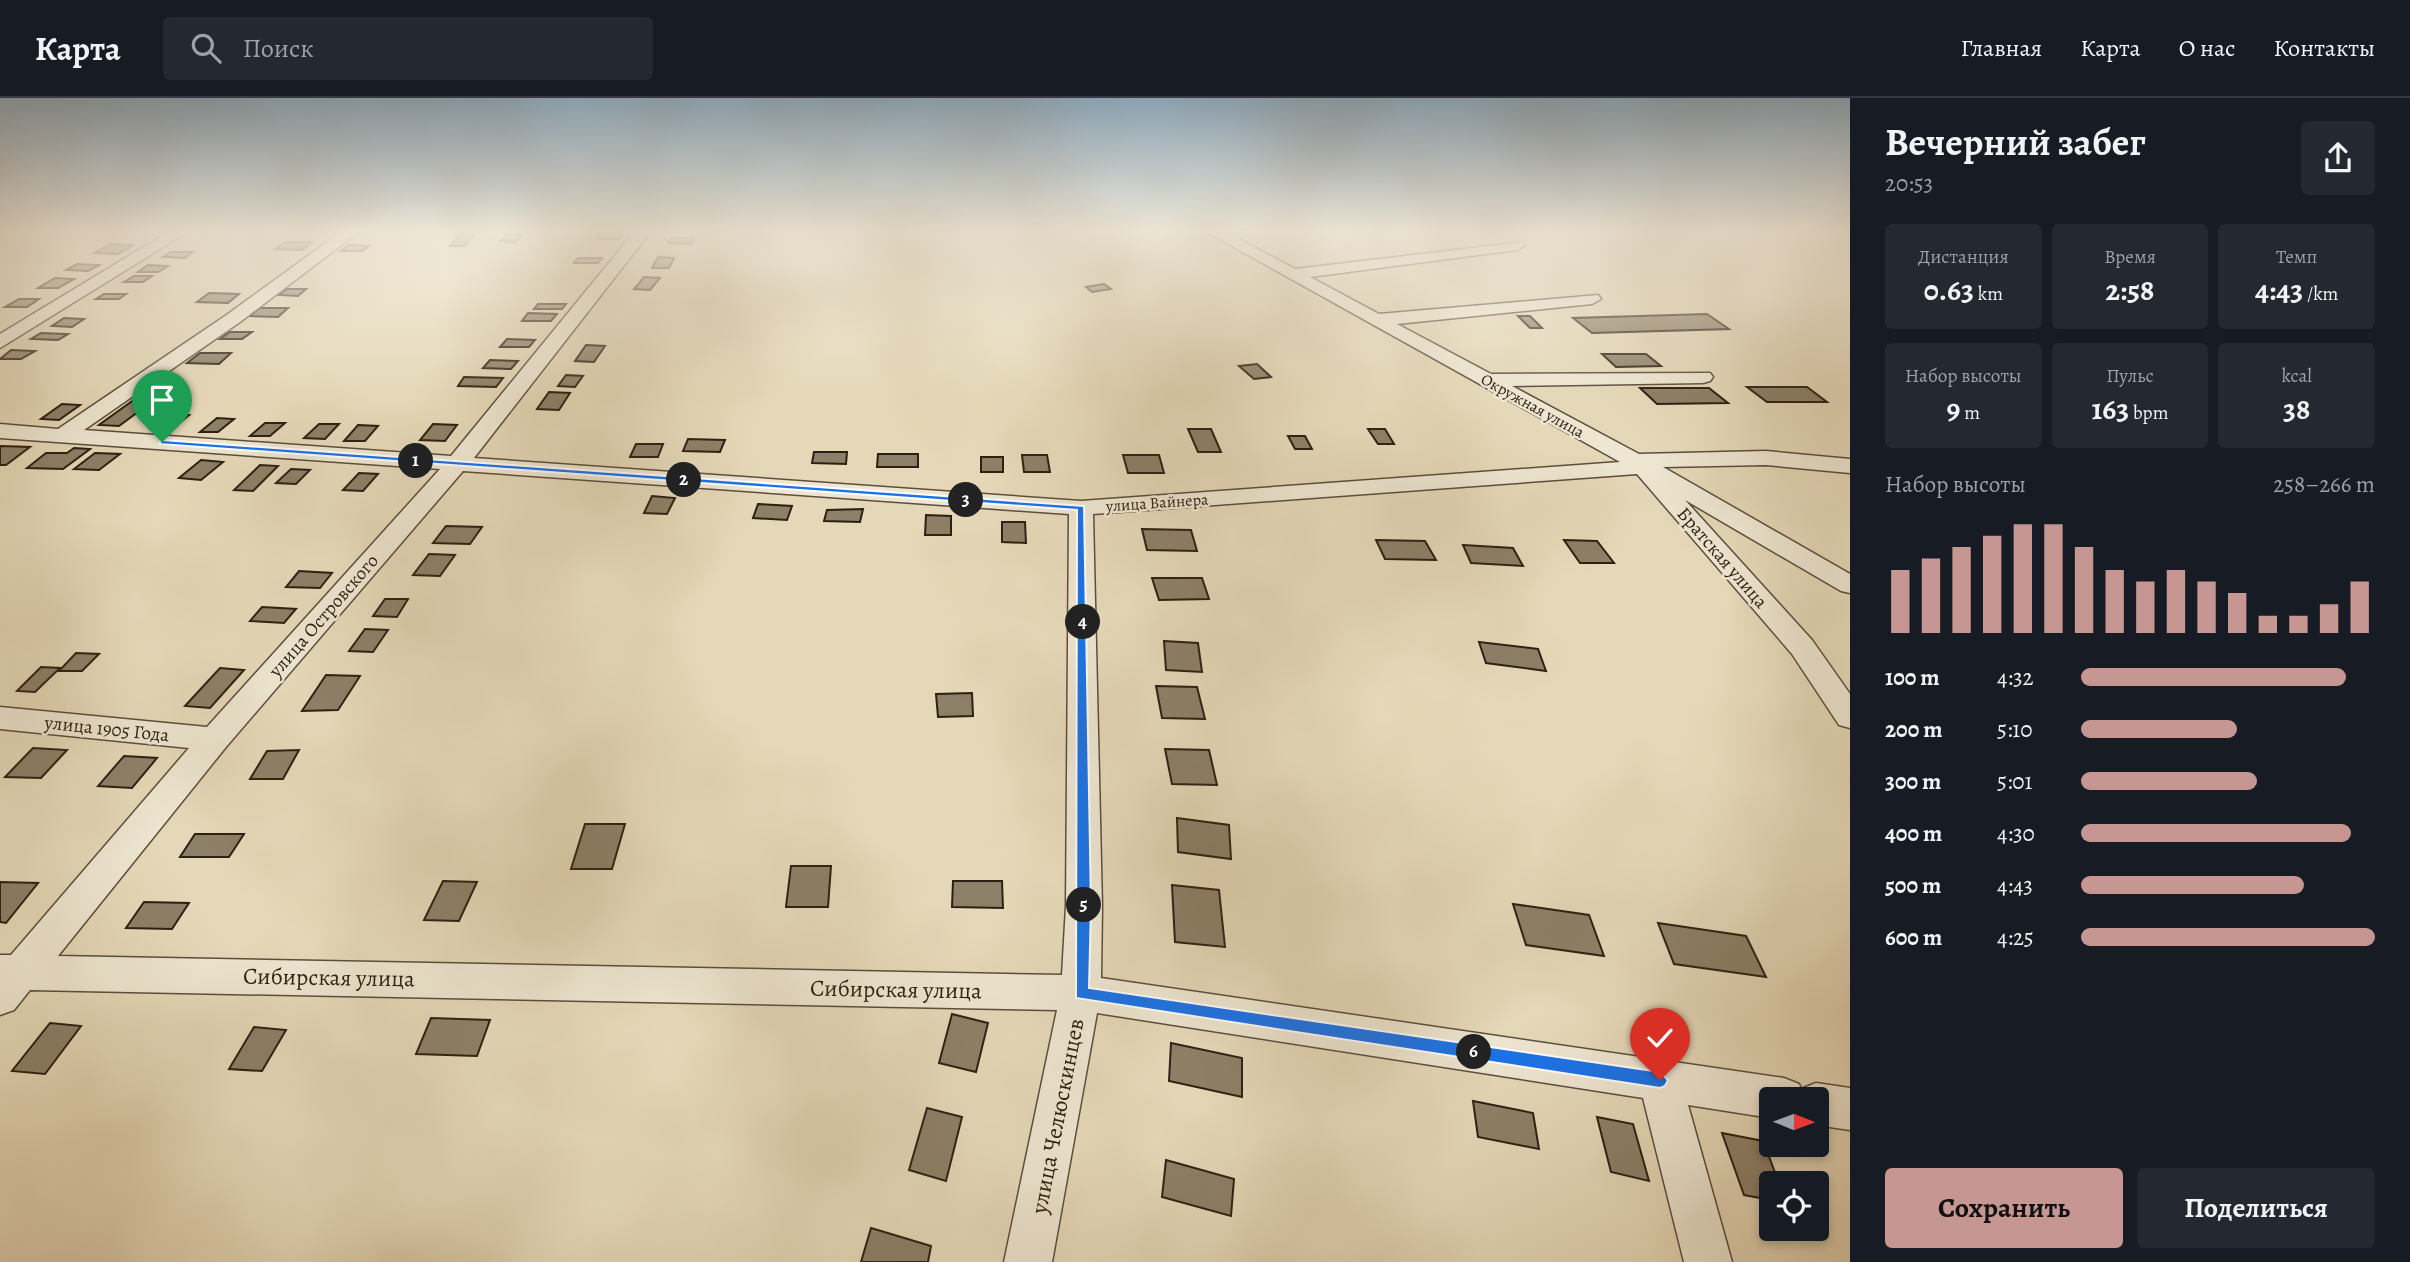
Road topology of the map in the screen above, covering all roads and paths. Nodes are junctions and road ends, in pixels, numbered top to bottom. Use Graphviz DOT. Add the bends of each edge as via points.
graph roads {
  1 [pos="92,285"];
  2 [pos="278,285"];
  3 [pos="600,285"];
  4 [pos="1314,285"];
  5 [pos="1592,299"];
  6 [pos="1377,320"];
  7 [pos="0,342"];
  8 [pos="1703,376"];
  9 [pos="1489,380"];
  10 [pos="0,431"];
  11 [pos="63,435"];
  12 [pos="457,464"];
  13 [pos="1639,464"];
  14 [pos="1850,466"];
  15 [pos="1081,508"];
  16 [pos="1850,585"];
  17 [pos="1850,717"];
  18 [pos="0,718"];
  19 [pos="215,739"];
  20 [pos="8,980"];
  21 [pos="1081,993"];
  22 [pos="1660,1080"];
  23 [pos="1759,1095"];
  24 [pos="1829,1106"];
  25 [pos="1850,1109"];
  26 [pos="1028,1262"];
  27 [pos="1708,1262"];
  1 -- 7 [label="street"];
  2 -- 11 [label="street"];
  3 -- 12 [label="street, улица Островского"];
  4 -- 6 [label="street, Окружная улица"];
  5 -- 6 [label="street"];
  6 -- 9 [label="street, Окружная улица"];
  8 -- 9 [label="street"];
  9 -- 13 [label="street, Окружная улица"];
  10 -- 11 [label="street, улица Вайнера"];
  11 -- 12 [label="street, улица Вайнера"];
  12 -- 15 [label="street, улица Вайнера"];
  12 -- 19 [label="street, улица Островского"];
  13 -- 14 [label="street, улица Вайнера" via="1766,458"];
  13 -- 15 [label="street, улица Вайнера"];
  13 -- 16 [label="street, Окружная улица"];
  13 -- 17 [label="street, Братская улица" via="1802,647"];
  15 -- 21 [label="street, улица Челюскинцев"];
  18 -- 19 [label="street, улица 1905 Года"];
  19 -- 20 [label="street, улица Островского"];
  20 -- 21 [label="street, Сибирская улица"];
  21 -- 22 [label="street, Сибирская улица"];
  21 -- 26 [label="street, улица Челюскинцев"];
  22 -- 23 [label="street, Сибирская улица"];
  22 -- 27 [label="street"];
  24 -- 25 [label="street"];
}
